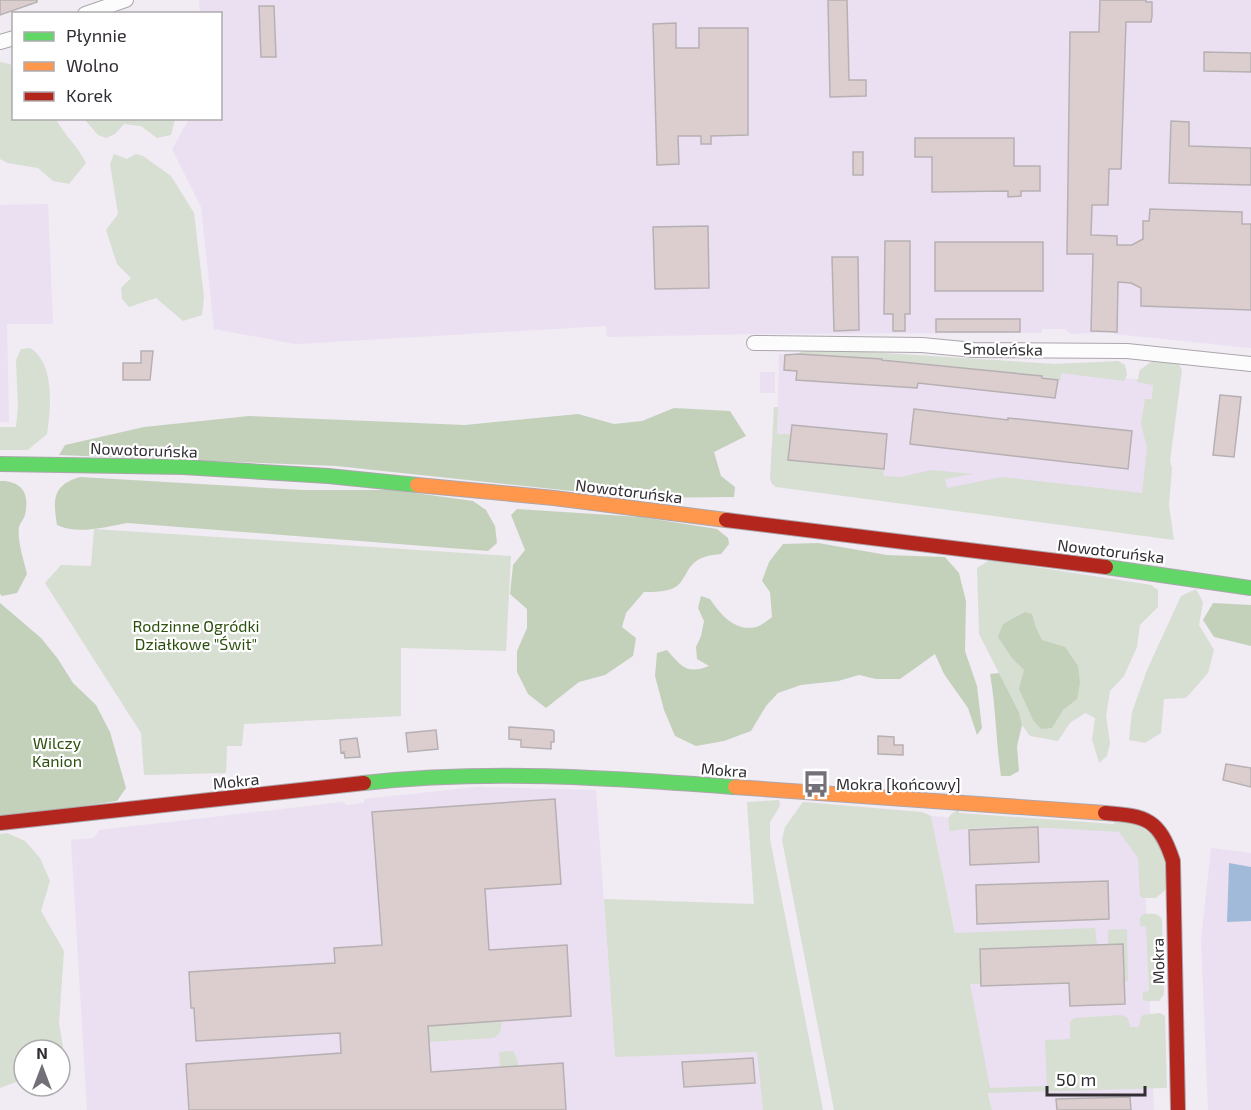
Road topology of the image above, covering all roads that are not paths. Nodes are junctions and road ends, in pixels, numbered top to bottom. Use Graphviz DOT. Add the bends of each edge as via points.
graph roads {
  1 [pos="126,0"];
  2 [pos="92,12"];
  3 [pos="754,343"];
  4 [pos="1251,364"];
  5 [pos="0,464"];
  6 [pos="1251,588"];
  7 [pos="0,823"];
  8 [pos="1178,1110"];
  1 -- 2 [label="street"];
  3 -- 4 [label="street, Smoleńska" via="1127,351"];
  5 -- 6 [label="street, Nowotoruńska" via="183,467 328,476 554,498"];
  7 -- 8 [label="street, Mokra" via="391,780 498,774 1134,815 1146,819 1164,835 1173,861"];
}
